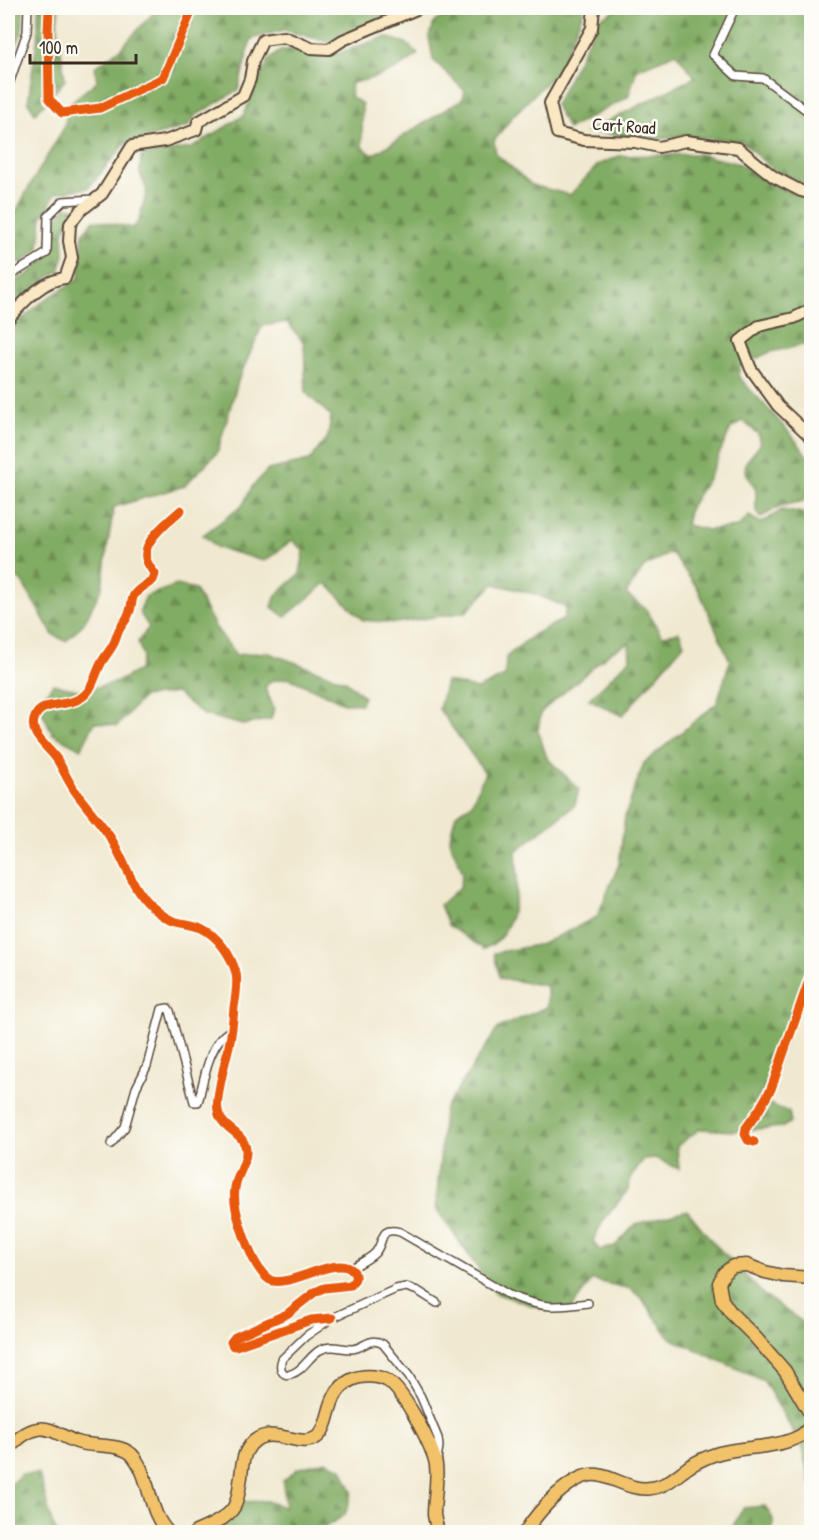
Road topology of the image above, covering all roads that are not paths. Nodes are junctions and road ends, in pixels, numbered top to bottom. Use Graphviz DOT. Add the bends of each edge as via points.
graph roads {
  1 [pos="28,8"];
  2 [pos="49,8"];
  3 [pos="193,8"];
  4 [pos="419,8"];
  5 [pos="594,8"];
  6 [pos="735,8"];
  7 [pos="8,87"];
  8 [pos="812,110"];
  9 [pos="812,194"];
  10 [pos="96,199"];
  11 [pos="8,277"];
  12 [pos="812,309"];
  13 [pos="8,319"];
  14 [pos="812,438"];
  15 [pos="812,499"];
  16 [pos="181,510"];
  17 [pos="812,516"];
  18 [pos="812,972"];
  19 [pos="232,1030"];
  20 [pos="754,1142"];
  21 [pos="111,1144"];
  22 [pos="350,1269"];
  23 [pos="812,1278"];
  24 [pos="437,1303"];
  25 [pos="588,1303"];
  26 [pos="332,1318"];
  27 [pos="8,1449"];
  28 [pos="436,1462"];
  29 [pos="201,1531"];
  30 [pos="168,1533"];
  31 [pos="438,1533"];
  32 [pos="525,1533"];
  1 -- 7 [label="street" via="27,32"];
  2 -- 3 [label="street" via="49,99 62,113 100,108 163,78"];
  4 -- 10 [label="main road" via="329,49 311,48 284,37 262,40 243,96 198,122 196,130 165,141 132,146"];
  5 -- 9 [label="main road, Cart Road" via="592,28 550,103 557,133 584,140 659,147 686,141 738,148 774,177"];
  6 -- 8 [label="street" via="713,55 736,76 763,78 806,110"];
  10 -- 11 [label="street" via="63,201 48,216 47,253"];
  10 -- 13 [label="main road" via="70,224 72,258 65,278 35,292"];
  12 -- 14 [label="main road" via="794,318 759,326 740,341 751,369 778,406"];
  15 -- 17 [label="main road"];
  16 -- 19 [label="street" via="147,545 146,559 155,577 135,594 129,614 88,692 72,702 39,710 33,728 109,835 146,901 171,920 203,928 221,944 236,974"];
  18 -- 20 [label="street" via="771,1089 746,1128 748,1140"];
  19 -- 21 [label="street" via="218,1041 196,1103 192,1100 170,1011 162,1009 125,1127"];
  19 -- 22 [label="street" via="217,1107 219,1117 246,1148 234,1194 245,1239 258,1266 272,1281 283,1282 329,1268"];
  22 -- 25 [label="street" via="376,1252 383,1235 393,1230 526,1302 560,1307"];
  22 -- 26 [label="street" via="356,1277 351,1285 315,1292 287,1314 235,1337 232,1346 311,1320"];
  23 -- 32 [label="highway" via="783,1276 747,1265 733,1266 719,1283 726,1306 785,1371 811,1415 810,1427 802,1436 722,1452 652,1488 635,1488 596,1474 582,1476 550,1501"];
  24 -- 26 [label="street" via="406,1287"];
  26 -- 28 [label="street" via="282,1359 280,1368 287,1375 293,1374 310,1357 328,1347 352,1348 377,1341 389,1350 417,1388 438,1438"];
  27 -- 30 [label="highway" via="23,1435 41,1428 77,1443 128,1451 144,1475 156,1514"];
  28 -- 29 [label="highway" via="399,1390 388,1380 370,1376 353,1379 341,1387 331,1402 318,1436 302,1441 281,1436 256,1440 244,1456 233,1509"];
  28 -- 31 [label="highway" via="434,1516"];
}
